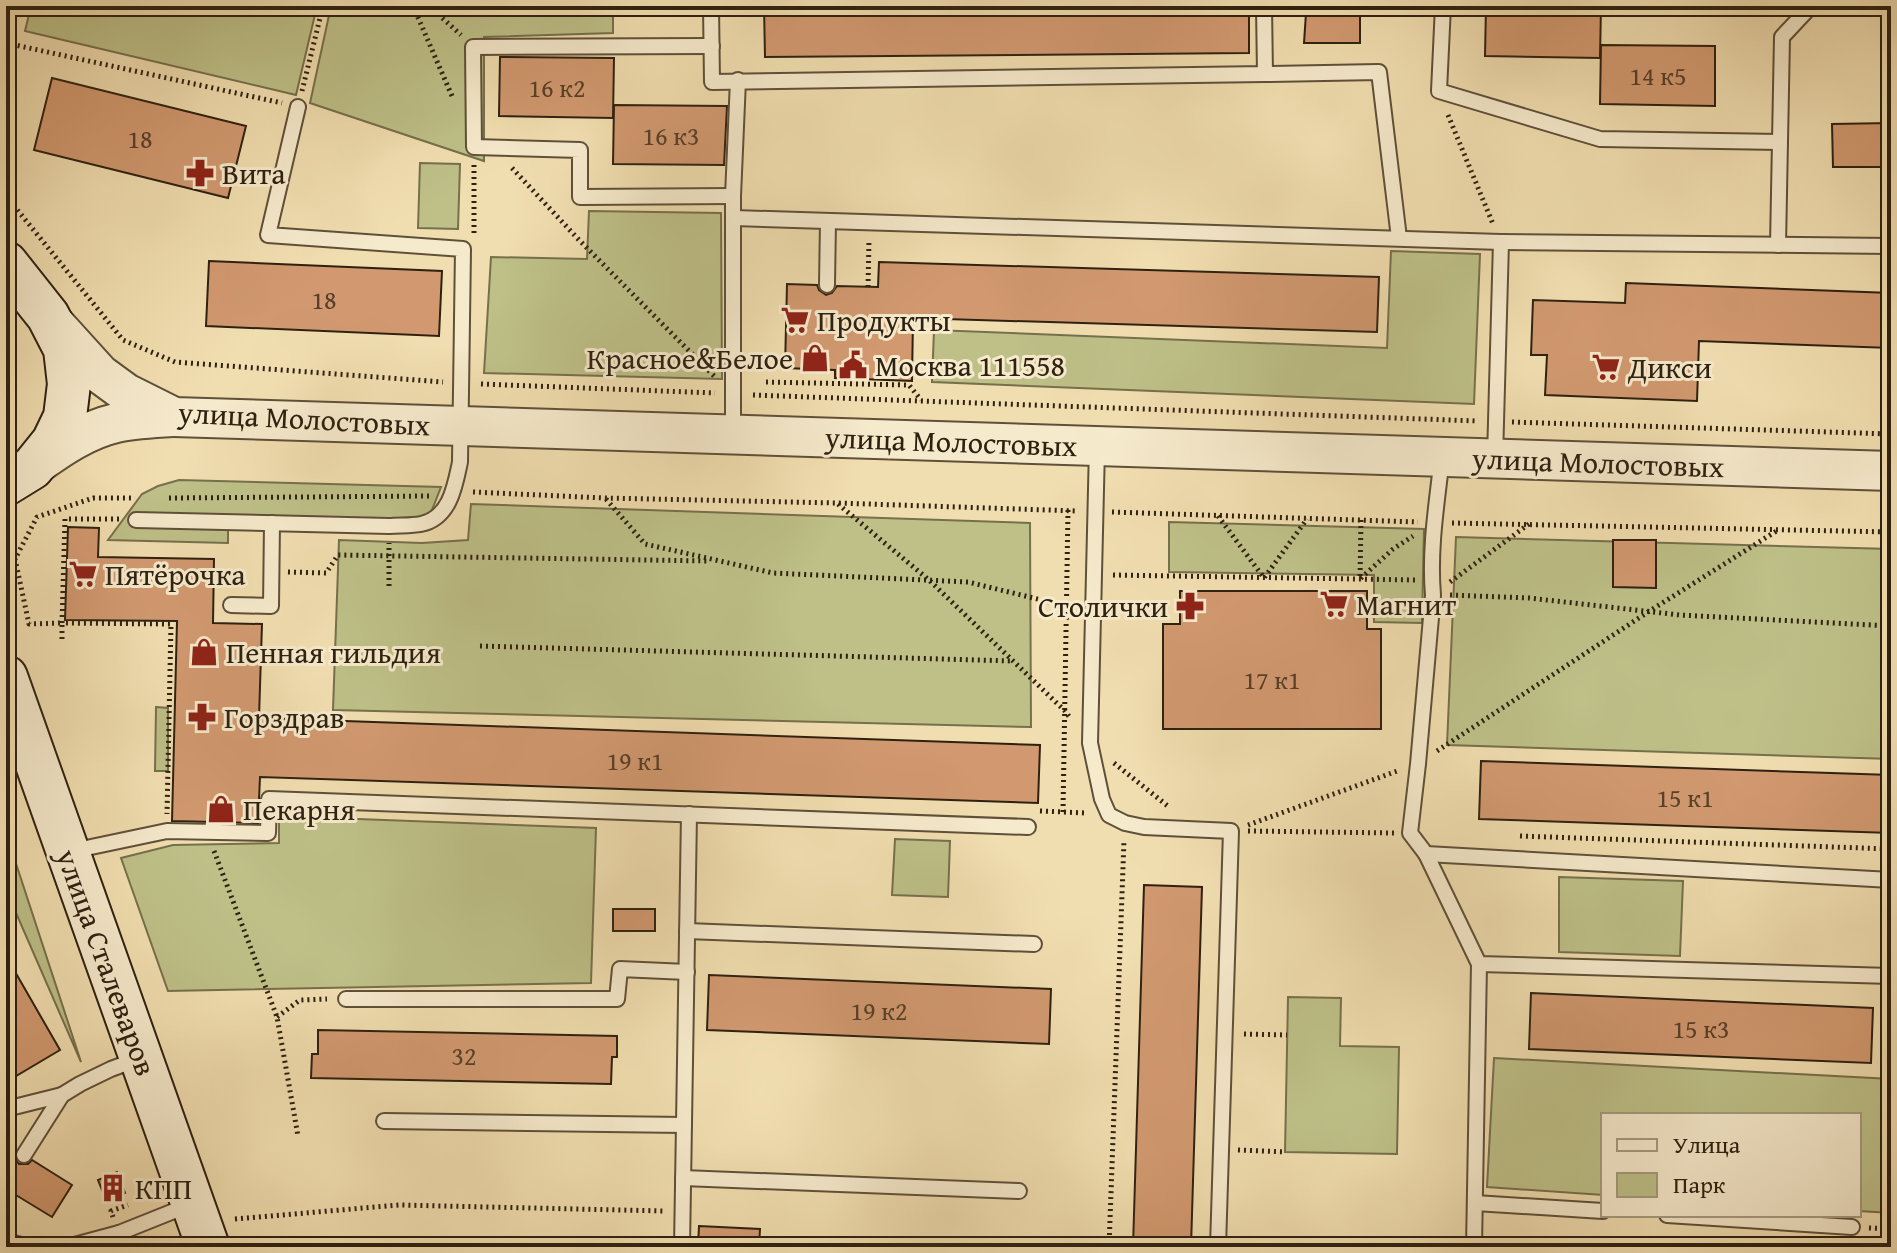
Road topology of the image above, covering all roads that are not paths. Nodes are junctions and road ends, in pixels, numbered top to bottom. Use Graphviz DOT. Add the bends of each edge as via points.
graph roads {
  1 [pos="711,6"];
  2 [pos="1264,6"];
  3 [pos="1443,6"];
  4 [pos="1811,6"];
  5 [pos="712,46"];
  6 [pos="1265,74"];
  7 [pos="738,80"];
  8 [pos="298,107"];
  9 [pos="1780,142"];
  10 [pos="733,196"];
  11 [pos="734,218"];
  12 [pos="828,221"];
  13 [pos="1399,238"];
  14 [pos="1501,242"];
  15 [pos="1778,245"];
  16 [pos="1891,246"];
  17 [pos="6,263"];
  18 [pos="827,285"];
  19 [pos="61,336"];
  20 [pos="174,417"];
  21 [pos="454,426"];
  22 [pos="733,434"];
  23 [pos="1495,440"];
  24 [pos="1097,446"];
  25 [pos="1442,457"];
  26 [pos="1891,471"];
  27 [pos="14,478"];
  28 [pos="136,520"];
  29 [pos="272,523"];
  30 [pos="231,605"];
  31 [pos="6,677"];
  32 [pos="689,814"];
  33 [pos="1028,827"];
  34 [pos="68,852"];
  35 [pos="1426,854"];
  36 [pos="1891,880"];
  37 [pos="687,931"];
  38 [pos="1034,944"];
  39 [pos="1479,964"];
  40 [pos="687,972"];
  41 [pos="1891,976"];
  42 [pos="346,999"];
  43 [pos="141,1058"];
  44 [pos="62,1095"];
  45 [pos="6,1107"];
  46 [pos="384,1121"];
  47 [pos="684,1125"];
  48 [pos="24,1155"];
  49 [pos="683,1178"];
  50 [pos="1019,1191"];
  51 [pos="193,1203"];
  52 [pos="1475,1203"];
  53 [pos="1601,1211"];
  54 [pos="1698,1217"];
  55 [pos="1852,1227"];
  56 [pos="221,1233"];
  57 [pos="122,1240"];
  58 [pos="6,1241"];
  59 [pos="28,1247"];
  60 [pos="67,1247"];
  61 [pos="105,1247"];
  62 [pos="682,1247"];
  63 [pos="1218,1247"];
  64 [pos="1474,1247"];
  1 -- 5 [label="lane"];
  2 -- 6 [label="lane"];
  3 -- 9 [label="lane" via="1439,91 1600,139"];
  4 -- 9 [label="lane" via="1782,37"];
  5 -- 7 [label="lane" via="712,82"];
  5 -- 10 [label="lane" via="473,47 474,147 580,150 580,197"];
  6 -- 7 [label="lane"];
  6 -- 13 [label="lane" via="1379,72"];
  7 -- 10 [label="lane"];
  8 -- 21 [label="lane" via="268,235 463,249"];
  9 -- 15 [label="lane"];
  10 -- 11 [label="lane"];
  11 -- 12 [label="lane"];
  11 -- 22 [label="lane"];
  12 -- 13 [label="lane"];
  12 -- 18 [label="lane"];
  13 -- 14 [label="lane"];
  14 -- 15 [label="lane"];
  14 -- 23 [label="lane"];
  15 -- 16 [label="lane"];
  17 -- 19 [label="main road"];
  19 -- 20 [label="street, улица Молостовых" via="126,393"];
  19 -- 27 [label="main road" via="69,384 65,417 53,442"];
  20 -- 21 [label="street, улица Молостовых"];
  20 -- 27 [label="street" via="91,431"];
  21 -- 22 [label="street, улица Молостовых"];
  21 -- 29 [label="lane" via="460,462 453,494 443,513 424,524"];
  22 -- 24 [label="street, улица Молостовых"];
  23 -- 25 [label="street, улица Молостовых"];
  23 -- 26 [label="street, улица Молостовых"];
  24 -- 25 [label="street, улица Молостовых"];
  24 -- 63 [label="lane" via="1090,743 1102,799 1108,814 1125,823 1231,831"];
  25 -- 35 [label="lane" via="1410,833"];
  28 -- 29 [label="lane"];
  29 -- 30 [label="lane" via="271,606"];
  31 -- 34 [label="main road, улица Сталеваров"];
  32 -- 33 [label="lane"];
  32 -- 34 [label="lane" via="269,799 268,833 167,831"];
  32 -- 37 [label="lane"];
  34 -- 43 [label="main road, улица Сталеваров"];
  35 -- 36 [label="lane"];
  35 -- 39 [label="lane"];
  37 -- 38 [label="lane"];
  37 -- 40 [label="lane"];
  39 -- 41 [label="lane"];
  39 -- 52 [label="lane"];
  40 -- 42 [label="lane" via="620,969 617,999"];
  40 -- 47 [label="lane"];
  43 -- 44 [label="lane"];
  43 -- 51 [label="main road, улица Сталеваров"];
  44 -- 45 [label="lane"];
  44 -- 48 [label="lane"];
  46 -- 47 [label="lane"];
  47 -- 49 [label="lane"];
  49 -- 50 [label="lane"];
  49 -- 62 [label="lane"];
  51 -- 56 [label="main road, улица Сталеваров"];
  51 -- 57 [label="lane"];
  52 -- 53 [label="lane"];
  52 -- 64 [label="lane"];
  54 -- 55 [label="lane"];
  57 -- 60 [label="lane"];
  57 -- 61 [label="lane"];
  58 -- 59 [label="lane"];
}
